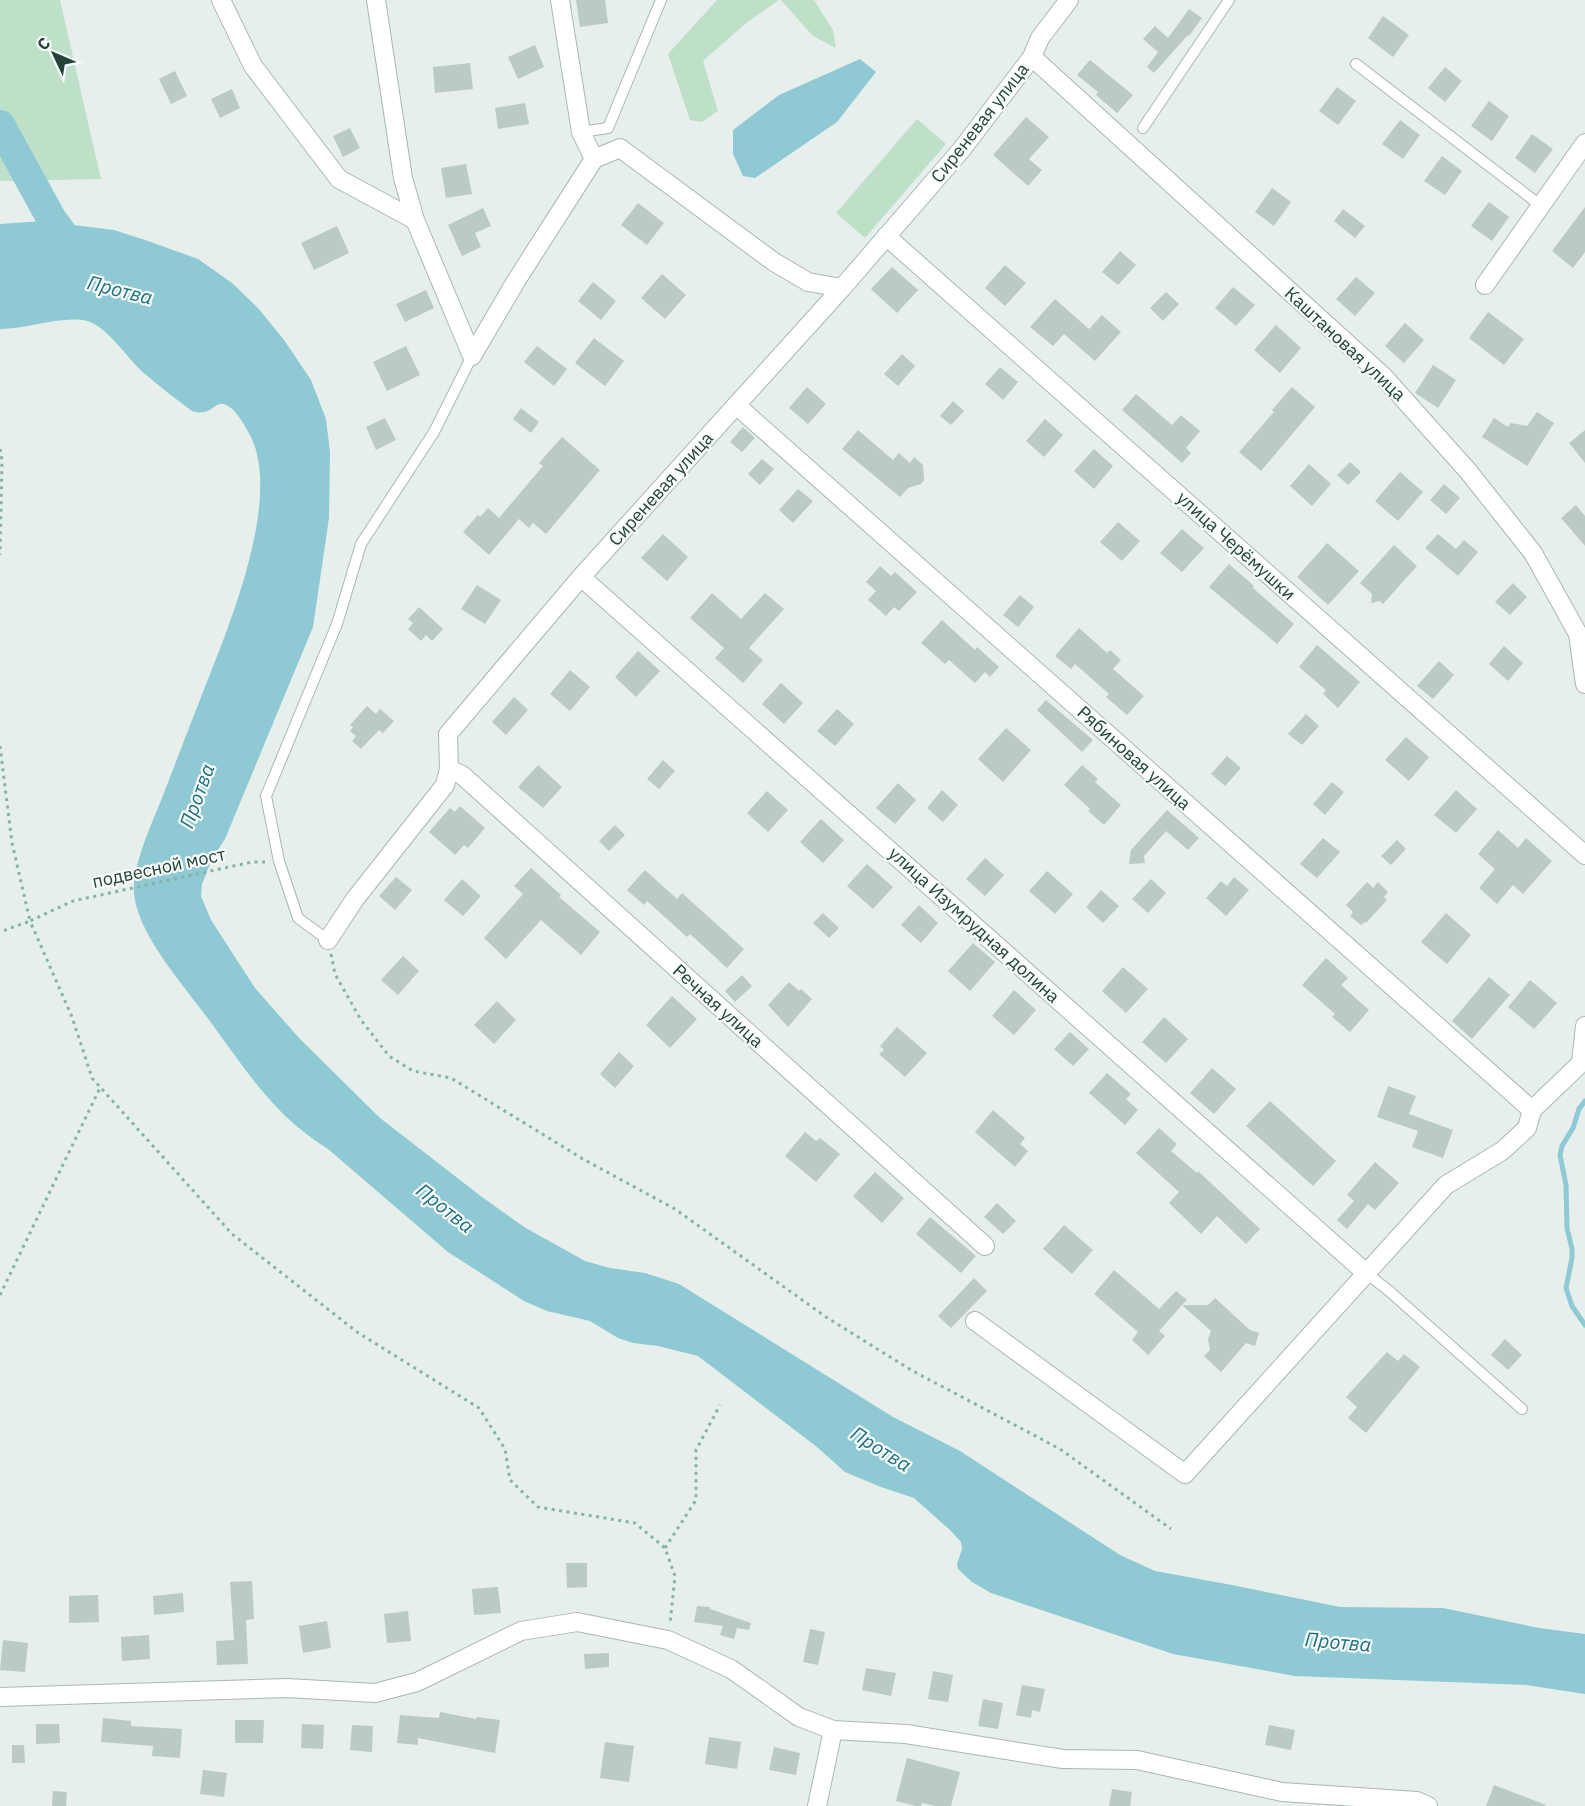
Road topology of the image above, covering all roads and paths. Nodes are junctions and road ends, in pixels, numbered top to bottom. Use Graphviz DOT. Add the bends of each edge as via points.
graph roads {
  1 [pos="221,0"];
  2 [pos="376,0"];
  3 [pos="560,0"];
  4 [pos="661,0"];
  5 [pos="1229,0"];
  6 [pos="1060,3"];
  7 [pos="1032,57"];
  8 [pos="1356,64"];
  9 [pos="1143,128"];
  10 [pos="581,132"];
  11 [pos="1585,143"];
  12 [pos="594,159"];
  13 [pos="1540,206"];
  14 [pos="415,220"];
  15 [pos="886,236"];
  16 [pos="1485,285"];
  17 [pos="842,288"];
  18 [pos="472,356"];
  19 [pos="736,405"];
  20 [pos="0,449"];
  21 [pos="0,555"];
  22 [pos="582,577"];
  23 [pos="1585,684"];
  24 [pos="0,746"];
  25 [pos="449,769"];
  26 [pos="1585,855"];
  27 [pos="252,862"];
  28 [pos="30,921"];
  29 [pos="0,932"];
  30 [pos="328,940"];
  31 [pos="1585,1026"];
  32 [pos="1583,1064"];
  33 [pos="100,1088"];
  34 [pos="1532,1110"];
  35 [pos="985,1246"];
  36 [pos="1366,1274"];
  37 [pos="0,1295"];
  38 [pos="975,1321"];
  39 [pos="720,1405"];
  40 [pos="1522,1409"];
  41 [pos="1171,1529"];
  42 [pos="665,1548"];
  43 [pos="668,1640"];
  44 [pos="0,1697"];
  45 [pos="832,1730"];
  46 [pos="817,1806"];
  47 [pos="1428,1806"];
  1 -- 14 [label="street" via="253,66 339,179"];
  2 -- 14 [label="street" via="403,178"];
  3 -- 10 [label="street"];
  4 -- 10 [label="lane" via="608,128"];
  5 -- 9 [label="lane"];
  6 -- 7 [label="street, Сиреневая улица"];
  7 -- 15 [label="street, Сиреневая улица" via="962,149"];
  7 -- 23 [label="street, Каштановая улица" via="1384,377 1468,471 1533,554 1578,634"];
  8 -- 13 [label="lane"];
  10 -- 12 [label="street"];
  11 -- 13 [label="street"];
  12 -- 17 [label="street" via="620,148 774,262 808,282"];
  12 -- 18 [label="street"];
  13 -- 16 [label="street"];
  14 -- 18 [label="street"];
  15 -- 17 [label="street, Сиреневая улица"];
  15 -- 26 [label="street, улица Черёмушки"];
  17 -- 19 [label="street, Сиреневая улица"];
  18 -- 30 [label="lane" via="434,432 361,544 337,624 266,796 279,861 298,918"];
  19 -- 22 [label="street, Сиреневая улица"];
  19 -- 34 [label="street, Рябиновая улица"];
  20 -- 21 [label="path"];
  22 -- 25 [label="street, Сиреневая улица" via="448,734"];
  22 -- 36 [label="street, улица Изумрудная долина"];
  24 -- 28 [label="path" via="12,843"];
  25 -- 30 [label="street, Сиреневая улица" via="446,785 355,899"];
  25 -- 35 [label="street, Речная улица" via="462,775"];
  27 -- 28 [label="path, подвесной мост" via="73,901"];
  28 -- 29 [label="path, подвесной мост"];
  28 -- 33 [label="path" via="72,1017 92,1078"];
  30 -- 41 [label="path" via="335,974 361,1020 389,1056 413,1071 451,1078 583,1159 675,1209 826,1317 911,1370 1060,1449"];
  31 -- 32 [label="street"];
  32 -- 34 [label="street"];
  33 -- 37 [label="path"];
  33 -- 42 [label="path" via="232,1234 357,1332 479,1408 505,1449 510,1480 538,1507 635,1523"];
  34 -- 36 [label="street" via="1527,1128 1502,1151 1446,1185"];
  36 -- 38 [label="street" via="1185,1474"];
  36 -- 40 [label="lane"];
  39 -- 42 [label="path" via="696,1450 696,1500"];
  42 -- 43 [label="path" via="675,1576"];
  43 -- 44 [label="street" via="577,1622 521,1630 417,1682 375,1693 287,1688"];
  43 -- 45 [label="street" via="731,1669 799,1717"];
  45 -- 46 [label="street"];
  45 -- 47 [label="street" via="906,1734 1063,1759 1137,1760 1282,1792 1417,1801"];
}
